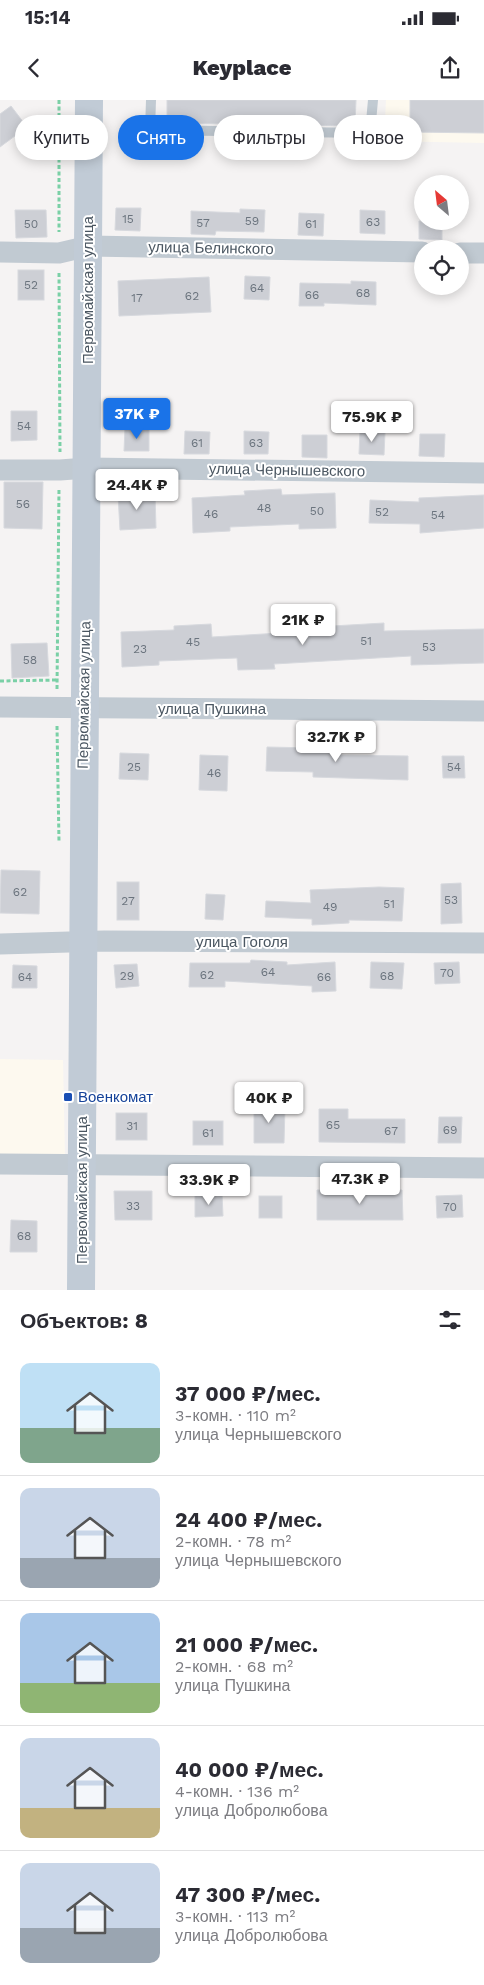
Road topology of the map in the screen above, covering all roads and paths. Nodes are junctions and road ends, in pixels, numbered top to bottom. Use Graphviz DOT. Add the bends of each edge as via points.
graph roads {
  1 [pos="89,100"];
  2 [pos="151,100"];
  3 [pos="373,100"];
  4 [pos="89,246"];
  5 [pos="0,252"];
  6 [pos="414,252"];
  7 [pos="469,253"];
  8 [pos="484,254"];
  9 [pos="87,468"];
  10 [pos="0,470"];
  11 [pos="484,473"];
  12 [pos="57,680"];
  13 [pos="0,681"];
  14 [pos="0,707"];
  15 [pos="84,708"];
  16 [pos="484,711"];
  17 [pos="83,942"];
  18 [pos="484,943"];
  19 [pos="0,944"];
  20 [pos="0,1164"];
  21 [pos="82,1165"];
  22 [pos="484,1168"];
  23 [pos="81,1290"];
  1 -- 4 [label="street, Первомайская улица"];
  2 -- 3 [label="lane" via="150,130 370,133"];
  4 -- 5 [label="street, улица Белинского" via="59,253"];
  4 -- 6 [label="street, улица Белинского"];
  4 -- 9 [label="street, Первомайская улица"];
  7 -- 8 [label="street"];
  9 -- 10 [label="street, улица Чернышевского"];
  9 -- 11 [label="street, улица Чернышевского"];
  9 -- 15 [label="street, Первомайская улица"];
  12 -- 13 [label="path"];
  14 -- 15 [label="street, улица Пушкина"];
  15 -- 16 [label="street, улица Пушкина"];
  15 -- 17 [label="street, Первомайская улица"];
  17 -- 18 [label="street, улица Гоголя"];
  17 -- 19 [label="street, улица Гоголя"];
  17 -- 21 [label="street, Первомайская улица"];
  20 -- 21 [label="street"];
  21 -- 22 [label="street"];
  21 -- 23 [label="street, Первомайская улица"];
}
